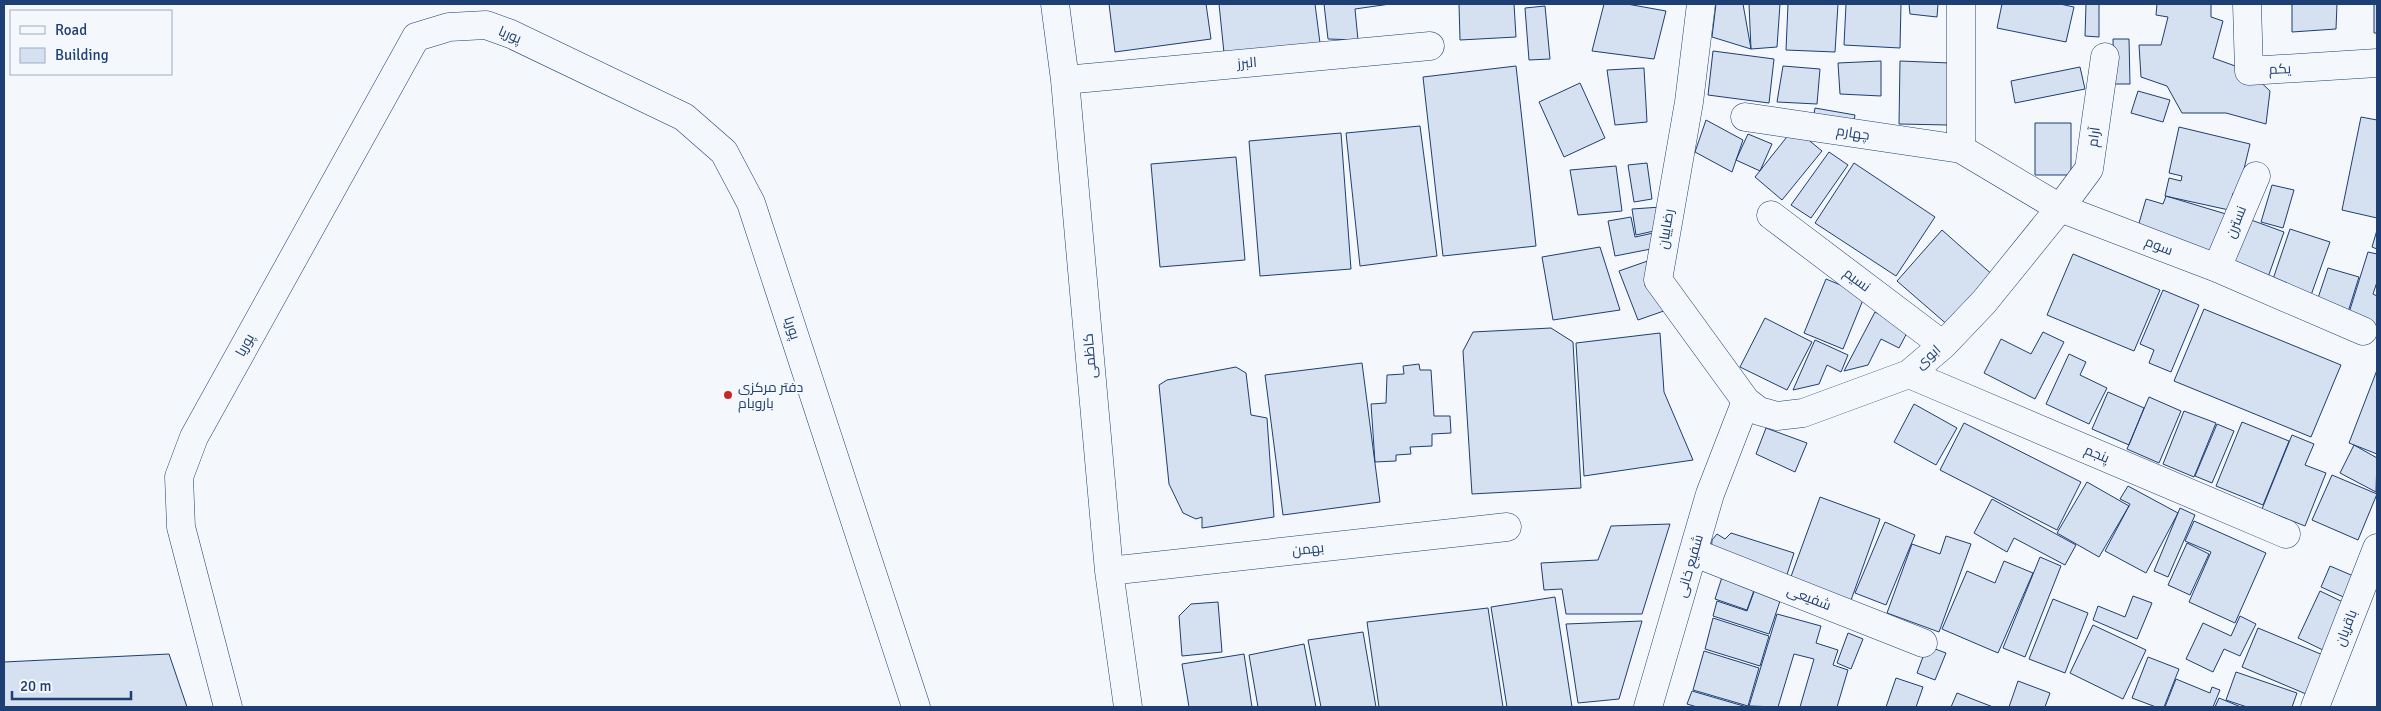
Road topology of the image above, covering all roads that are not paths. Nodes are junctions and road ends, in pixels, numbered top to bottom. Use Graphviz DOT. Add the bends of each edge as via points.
graph roads {
  1 [pos="1055,4"];
  2 [pos="1701,4"];
  3 [pos="1961,4"];
  4 [pos="2247,4"];
  5 [pos="1430,46"];
  6 [pos="2105,57"];
  7 [pos="2377,63"];
  8 [pos="1065,80"];
  9 [pos="1745,116"];
  10 [pos="1961,150"];
  11 [pos="2256,176"];
  12 [pos="2060,208"];
  13 [pos="1771,215"];
  14 [pos="2217,268"];
  15 [pos="2363,331"];
  16 [pos="1942,345"];
  17 [pos="1909,374"];
  18 [pos="1741,413"];
  19 [pos="1508,528"];
  20 [pos="2286,534"];
  21 [pos="2377,548"];
  22 [pos="1695,553"];
  23 [pos="1109,571"];
  24 [pos="1923,642"];
  25 [pos="228,707"];
  26 [pos="916,707"];
  27 [pos="1128,707"];
  28 [pos="1648,707"];
  29 [pos="2315,707"];
  1 -- 8 [label="street, کاظمی"];
  2 -- 18 [label="street, رضاییان" via="1689,102 1658,280"];
  3 -- 10 [label="street"];
  4 -- 7 [label="street, یکم" via="2249,71"];
  5 -- 8 [label="street, البرز"];
  6 -- 12 [label="street, آرام" via="2089,168"];
  8 -- 23 [label="street, کاظمی"];
  9 -- 10 [label="street, چهارم"];
  10 -- 12 [label="street, سوم"];
  11 -- 14 [label="street, نسترن"];
  12 -- 14 [label="street, سوم"];
  12 -- 16 [label="street, ابوی" via="1984,302"];
  13 -- 16 [label="street, نسیم"];
  14 -- 15 [label="street, سوم"];
  16 -- 17 [label="street, ابوی"];
  17 -- 18 [label="street, ابوی" via="1804,413 1777,416 1759,410"];
  17 -- 20 [label="street, پنجم"];
  18 -- 22 [label="street, شفیع خانی" via="1710,494"];
  19 -- 23 [label="street, بهمن"];
  21 -- 29 [label="street, باقریان"];
  22 -- 24 [label="street, شفیعی"];
  22 -- 28 [label="street, شفیع خانی"];
  23 -- 27 [label="street, کاظمی"];
  25 -- 26 [label="street, پوریا" via="180,527 179,477 194,437 416,37 449,26 486,25 684,117 724,152 751,203"];
}
